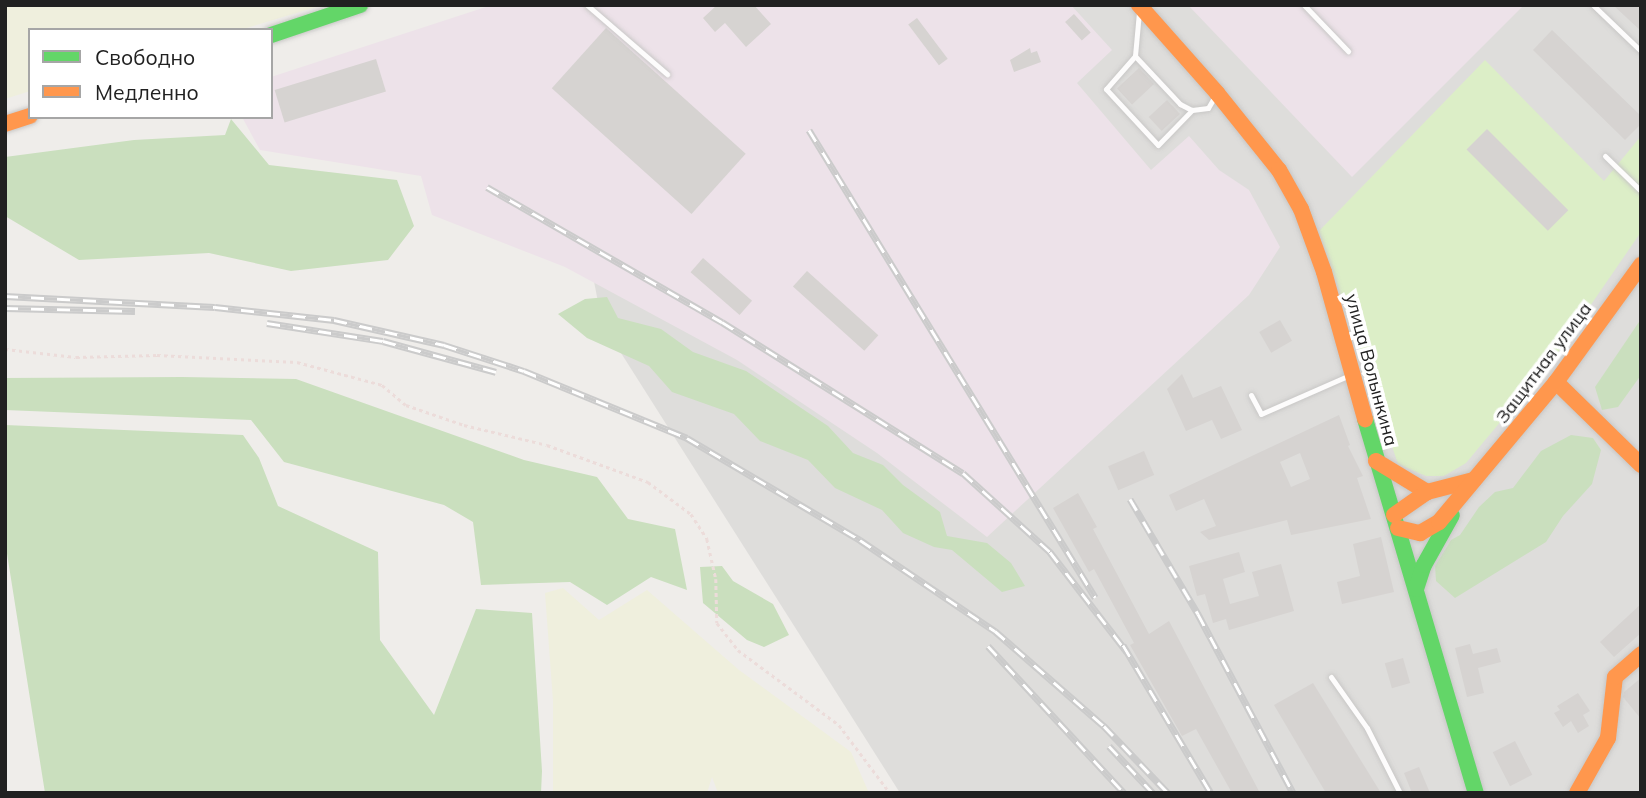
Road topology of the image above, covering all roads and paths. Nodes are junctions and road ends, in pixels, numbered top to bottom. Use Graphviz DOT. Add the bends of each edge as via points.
graph roads {
  1 [pos="360,5"];
  2 [pos="587,5"];
  3 [pos="1139,5"];
  4 [pos="1304,5"];
  5 [pos="1593,5"];
  6 [pos="273,34"];
  7 [pos="1348,51"];
  8 [pos="1641,51"];
  9 [pos="1135,56"];
  10 [pos="667,74"];
  11 [pos="1217,93"];
  12 [pos="1192,110"];
  13 [pos="28,117"];
  14 [pos="5,124"];
  15 [pos="1605,156"];
  16 [pos="1641,191"];
  17 [pos="1641,265"];
  18 [pos="5,349"];
  19 [pos="1352,374"];
  20 [pos="1556,382"];
  21 [pos="1251,395"];
  22 [pos="1376,461"];
  23 [pos="1641,465"];
  24 [pos="1473,480"];
  25 [pos="1427,492"];
  26 [pos="1396,521"];
  27 [pos="1416,590"];
  28 [pos="1641,654"];
  29 [pos="1331,677"];
  30 [pos="890,793"];
  31 [pos="1400,793"];
  32 [pos="1476,793"];
  33 [pos="1577,793"];
  1 -- 6 [label="street"];
  2 -- 10 [label="lane"];
  3 -- 9 [label="lane"];
  3 -- 11 [label="street, улица Волынкина"];
  4 -- 7 [label="lane"];
  5 -- 8 [label="lane"];
  9 -- 12 [label="lane" via="1180,104"];
  9 -- 12 [label="lane" via="1107,89 1158,145"];
  11 -- 12 [label="lane" via="1208,108"];
  11 -- 19 [label="street, улица Волынкина" via="1279,170 1301,209"];
  13 -- 14 [label="street"];
  15 -- 16 [label="lane"];
  17 -- 20 [label="street, Защитная улица"];
  18 -- 30 [label="path" via="76,357 157,355 297,362 383,385 406,405 547,445 648,482 691,514 707,539 716,579 717,623 738,650 839,725"];
  19 -- 21 [label="lane" via="1261,414"];
  19 -- 22 [label="street, улица Волынкина"];
  20 -- 23 [label="street"];
  20 -- 24 [label="street, Защитная улица"];
  22 -- 25 [label="street"];
  22 -- 26 [label="street, улица Волынкина"];
  24 -- 25 [label="street"];
  24 -- 26 [label="street" via="1439,522 1420,533"];
  24 -- 27 [label="street" via="1424,565"];
  25 -- 26 [label="street"];
  26 -- 27 [label="street, улица Волынкина"];
  27 -- 32 [label="street, улица Волынкина"];
  28 -- 33 [label="street" via="1615,677 1608,738"];
  29 -- 31 [label="lane" via="1367,728"];
}
